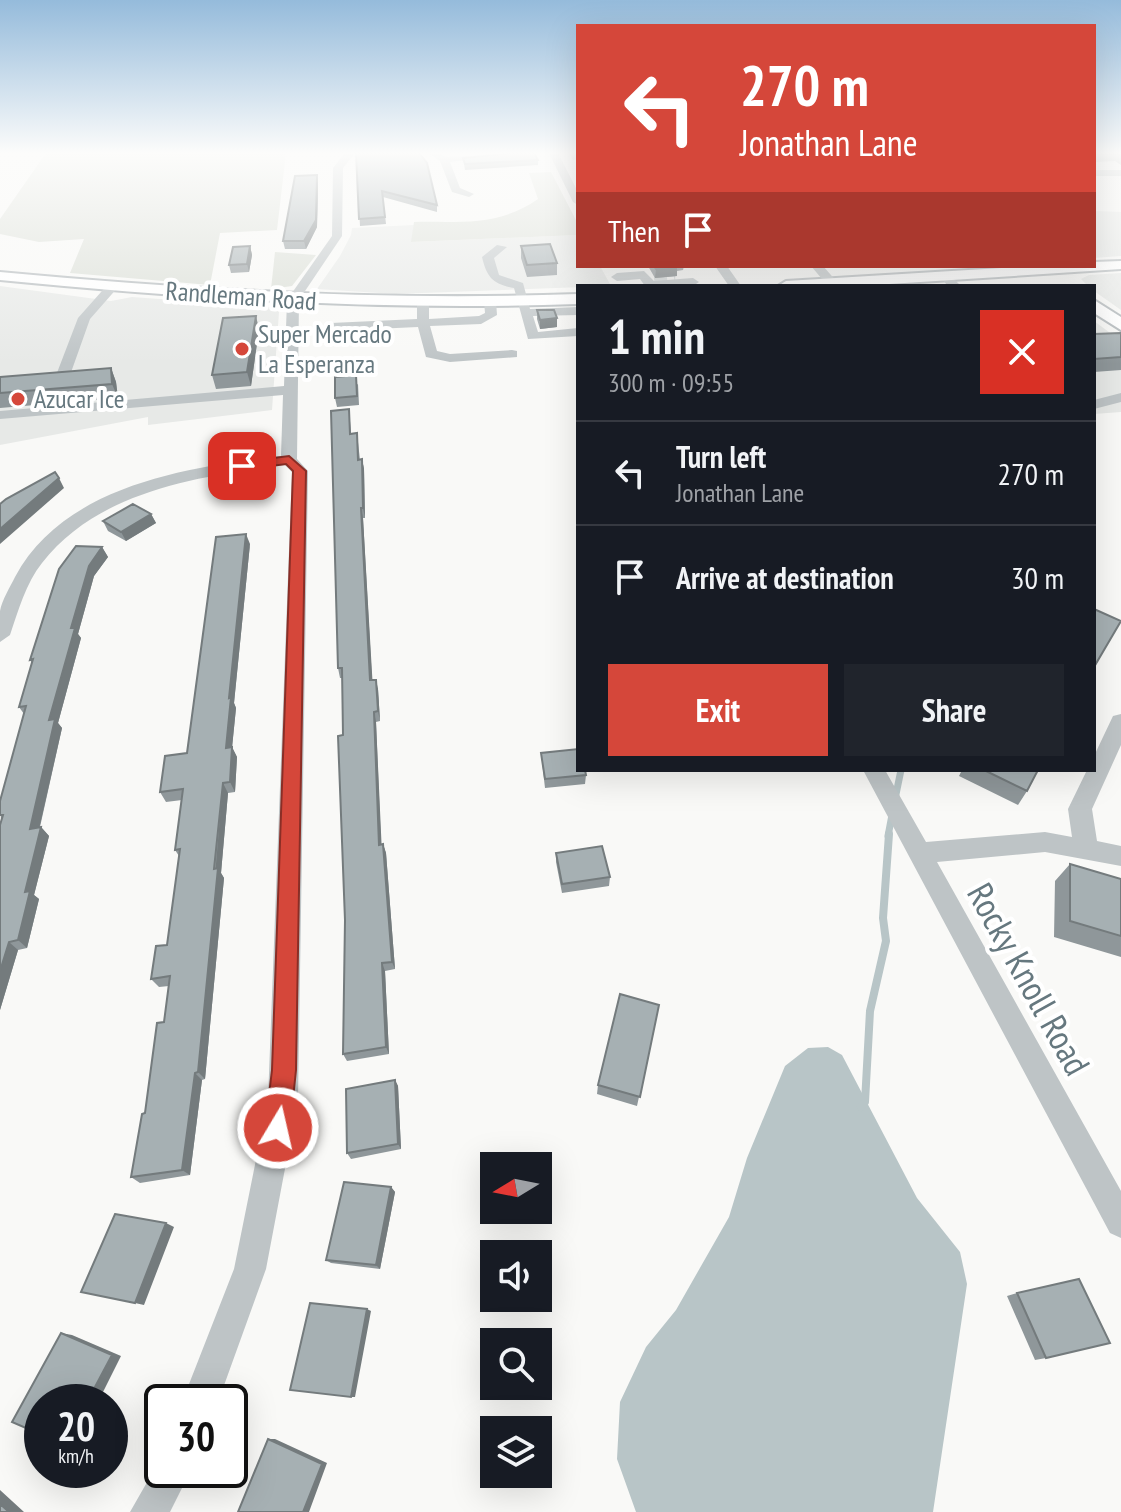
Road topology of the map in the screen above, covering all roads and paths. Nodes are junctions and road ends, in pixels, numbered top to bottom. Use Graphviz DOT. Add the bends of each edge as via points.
graph roads {
  1 [pos="337,224"];
  2 [pos="501,247"];
  3 [pos="1121,265"];
  4 [pos="1096,266"];
  5 [pos="1043,268"];
  6 [pos="0,276"];
  7 [pos="616,276"];
  8 [pos="675,276"];
  9 [pos="950,281"];
  10 [pos="650,282"];
  11 [pos="694,284"];
  12 [pos="822,284"];
  13 [pos="1065,284"];
  14 [pos="113,286"];
  15 [pos="576,299"];
  16 [pos="293,300"];
  17 [pos="490,301"];
  18 [pos="423,302"];
  19 [pos="1096,306"];
  20 [pos="525,307"];
  21 [pos="576,311"];
  22 [pos="423,322"];
  23 [pos="1121,325"];
  24 [pos="331,327"];
  25 [pos="576,332"];
  26 [pos="512,354"];
  27 [pos="62,378"];
  28 [pos="291,390"];
  29 [pos="1121,397"];
  30 [pos="1096,404"];
  31 [pos="0,415"];
  32 [pos="289,460"];
  33 [pos="0,635"];
  34 [pos="1121,722"];
  35 [pos="875,772"];
  36 [pos="1086,850"];
  37 [pos="919,853"];
  38 [pos="1121,856"];
  39 [pos="1121,1222"];
  40 [pos="207,1384"];
  41 [pos="162,1488"];
  42 [pos="149,1512"];
  1 -- 16 [label="street" via="337,236"];
  2 -- 20 [label="street" via="488,257 493,277 519,286"];
  3 -- 4 [label="main road"];
  5 -- 9 [label="main road"];
  5 -- 13 [label="main road"];
  6 -- 14 [label="main road, Randleman Road"];
  7 -- 10 [label="street" via="644,275"];
  8 -- 11 [label="street" via="689,275"];
  9 -- 12 [label="main road"];
  10 -- 11 [label="street"];
  14 -- 16 [label="main road, Randleman Road"];
  14 -- 27 [label="street" via="84,318"];
  15 -- 20 [label="main road, Randleman Road"];
  16 -- 18 [label="main road, Randleman Road"];
  16 -- 28 [label="street"];
  17 -- 18 [label="main road, Randleman Road"];
  17 -- 20 [label="main road, Randleman Road"];
  17 -- 22 [label="street" via="489,318"];
  18 -- 22 [label="street"];
  19 -- 23 [label="main road"];
  20 -- 21 [label="street"];
  20 -- 25 [label="street" via="533,336"];
  22 -- 24 [label="street"];
  22 -- 26 [label="street" via="431,354 438,358"];
  28 -- 31 [label="street"];
  28 -- 32 [label="street"];
  29 -- 30 [label="street"];
  32 -- 33 [label="street" via="183,474 130,492 75,521 35,559"];
  32 -- 40 [label="street" via="300,471 283,1100 250,1269"];
  34 -- 36 [label="street" via="1080,809"];
  35 -- 37 [label="street, Rocky Knoll Road"];
  36 -- 37 [label="street" via="1045,842"];
  36 -- 38 [label="street"];
  37 -- 39 [label="street, Rocky Knoll Road"];
  41 -- 42 [label="street"];
}
